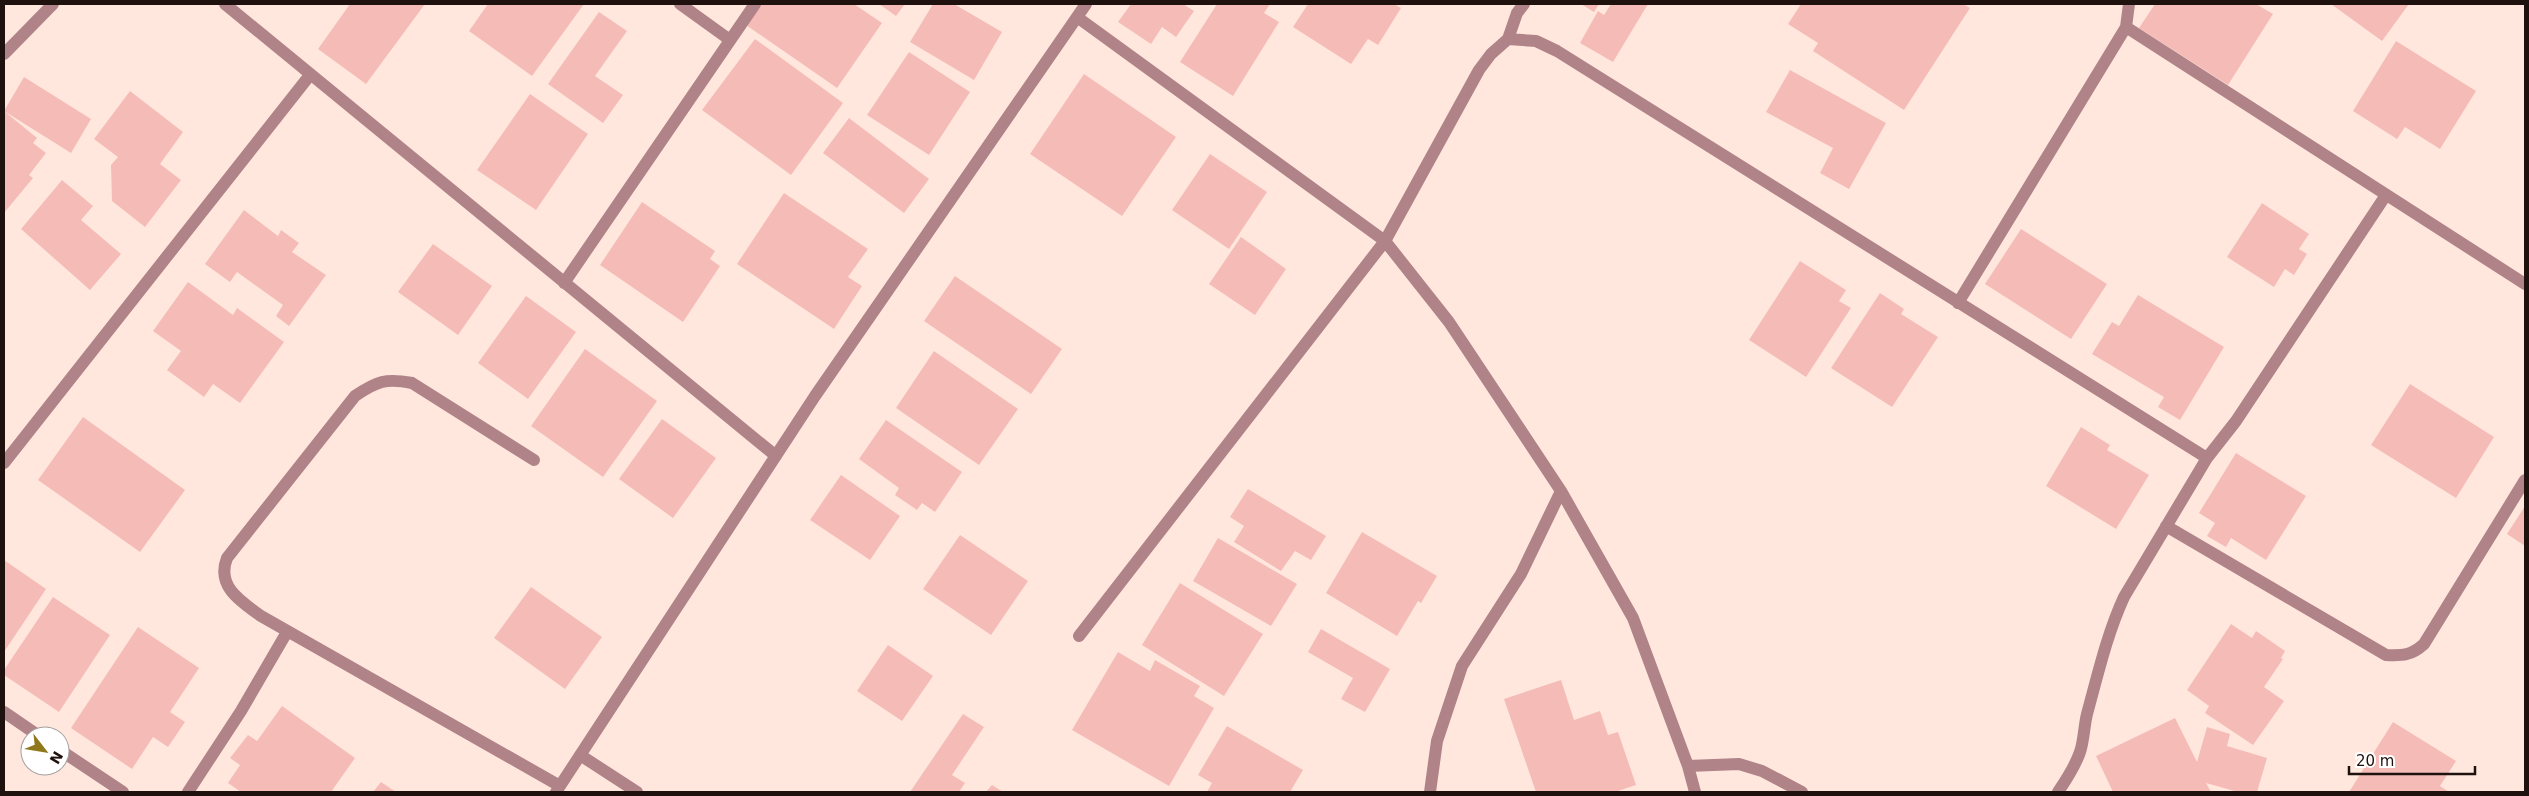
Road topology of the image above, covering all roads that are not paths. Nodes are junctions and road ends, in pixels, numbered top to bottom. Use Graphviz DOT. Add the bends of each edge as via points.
graph roads {
  1 [pos="53,4"];
  2 [pos="224,4"];
  3 [pos="680,4"];
  4 [pos="755,4"];
  5 [pos="1086,4"];
  6 [pos="1524,4"];
  7 [pos="2129,4"];
  8 [pos="1077,17"];
  9 [pos="2126,27"];
  10 [pos="1508,39"];
  11 [pos="730,40"];
  12 [pos="4,54"];
  13 [pos="310,75"];
  14 [pos="2386,195"];
  15 [pos="1385,241"];
  16 [pos="564,283"];
  17 [pos="2525,284"];
  18 [pos="1958,302"];
  19 [pos="776,456"];
  20 [pos="2207,458"];
  21 [pos="534,460"];
  22 [pos="4,463"];
  23 [pos="2525,480"];
  24 [pos="1561,491"];
  25 [pos="2166,526"];
  26 [pos="287,632"];
  27 [pos="1079,636"];
  28 [pos="4,712"];
  29 [pos="24,726"];
  30 [pos="580,755"];
  31 [pos="70,757"];
  32 [pos="1688,766"];
  33 [pos="558,789"];
  34 [pos="123,792"];
  35 [pos="188,792"];
  36 [pos="637,792"];
  37 [pos="1430,792"];
  38 [pos="1695,792"];
  39 [pos="1802,792"];
  40 [pos="2058,792"];
  1 -- 12 [label="street"];
  2 -- 13 [label="street"];
  3 -- 11 [label="street"];
  4 -- 11 [label="street"];
  5 -- 8 [label="street"];
  6 -- 10 [label="street"];
  7 -- 9 [label="street"];
  8 -- 15 [label="street"];
  8 -- 19 [label="street"];
  9 -- 14 [label="street"];
  9 -- 18 [label="street"];
  10 -- 15 [label="street" via="1479,70"];
  10 -- 18 [label="street" via="1536,41 1557,51"];
  11 -- 16 [label="street"];
  13 -- 16 [label="street"];
  13 -- 22 [label="street"];
  14 -- 17 [label="street"];
  14 -- 20 [label="street" via="2236,421"];
  15 -- 24 [label="street" via="1449,322"];
  15 -- 27 [label="street"];
  16 -- 19 [label="street"];
  18 -- 20 [label="street"];
  19 -- 30 [label="street"];
  20 -- 25 [label="street"];
  21 -- 26 [label="street" via="412,383 392,379 374,383 355,396 227,558 222,570 226,584 238,599"];
  23 -- 25 [label="street" via="2424,644 2402,656 2386,656"];
  24 -- 32 [label="street" via="1633,618"];
  24 -- 37 [label="street" via="1520,574 1462,666 1437,740"];
  25 -- 40 [label="street" via="2114,618 2085,722 2081,751"];
  26 -- 33 [label="street"];
  26 -- 35 [label="street"];
  28 -- 29 [label="street"];
  30 -- 33 [label="street"];
  30 -- 36 [label="street"];
  31 -- 34 [label="street"];
  32 -- 38 [label="street"];
  32 -- 39 [label="street" via="1739,764 1762,770"];
}
